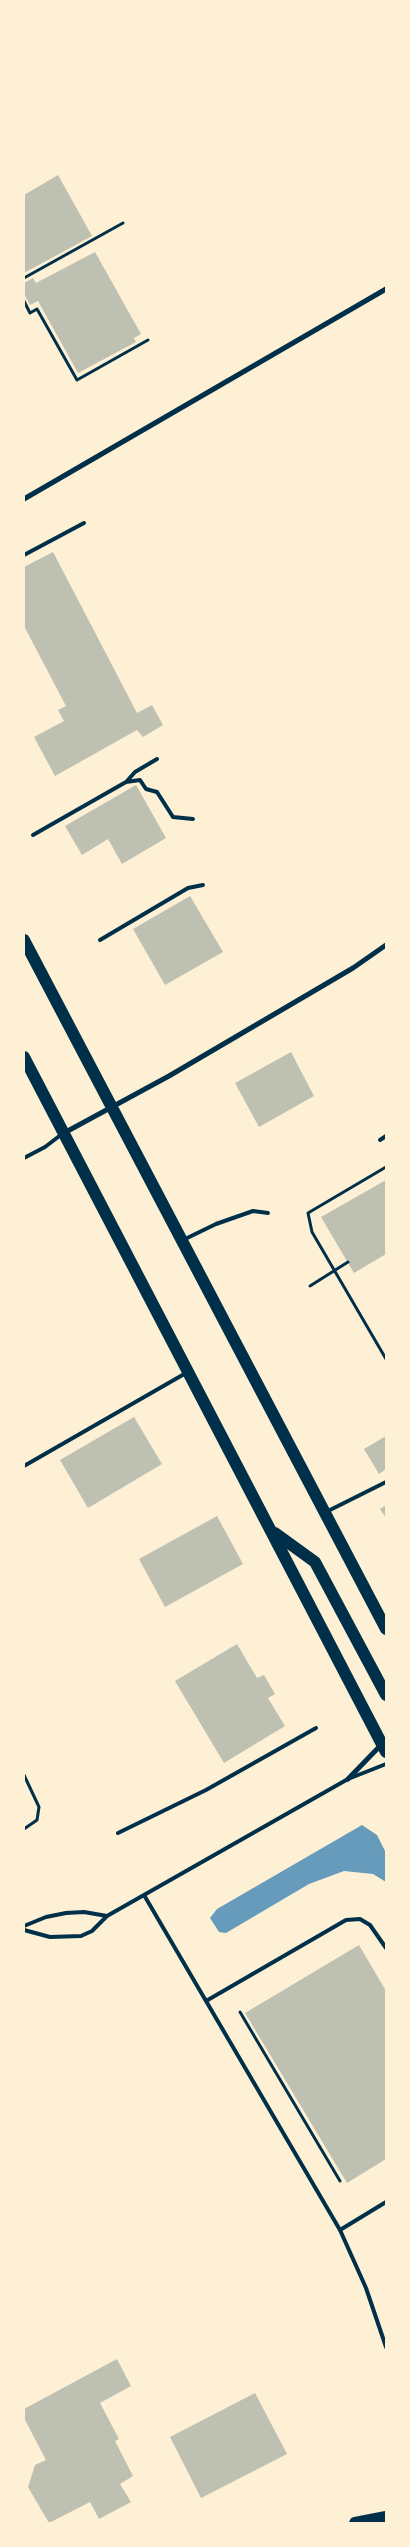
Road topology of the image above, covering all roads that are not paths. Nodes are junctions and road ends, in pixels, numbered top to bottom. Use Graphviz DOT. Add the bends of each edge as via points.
graph roads {
  1 [pos="386,289"];
  2 [pos="24,499"];
  3 [pos="84,523"];
  4 [pos="24,555"];
  5 [pos="157,759"];
  6 [pos="126,782"];
  7 [pos="193,819"];
  8 [pos="33,835"];
  9 [pos="203,885"];
  10 [pos="24,940"];
  11 [pos="100,940"];
  12 [pos="386,945"];
  13 [pos="24,1057"];
  14 [pos="111,1107"];
  15 [pos="64,1133"];
  16 [pos="386,1136"];
  17 [pos="380,1140"];
  18 [pos="24,1158"];
  19 [pos="268,1213"];
  20 [pos="181,1241"];
  21 [pos="188,1372"];
  22 [pos="24,1466"];
  23 [pos="386,1482"];
  24 [pos="325,1512"];
  25 [pos="273,1532"];
  26 [pos="386,1629"];
  27 [pos="386,1695"];
  28 [pos="316,1728"];
  29 [pos="385,1746"];
  30 [pos="386,1764"];
  31 [pos="348,1779"];
  32 [pos="118,1833"];
  33 [pos="144,1895"];
  34 [pos="107,1916"];
  35 [pos="24,1928"];
  36 [pos="386,1948"];
  37 [pos="206,2000"];
  38 [pos="386,2202"];
  39 [pos="340,2230"];
  40 [pos="386,2347"];
  41 [pos="386,2517"];
  42 [pos="355,2523"];
  1 -- 2 [label="street"];
  3 -- 4 [label="lane"];
  5 -- 6 [label="lane" via="135,772"];
  6 -- 7 [label="lane" via="140,780 146,789 158,792 173,817"];
  6 -- 8 [label="lane"];
  9 -- 11 [label="lane" via="188,888"];
  10 -- 14 [label="main road"];
  12 -- 14 [label="street" via="353,968"];
  13 -- 15 [label="main road"];
  14 -- 15 [label="street"];
  14 -- 20 [label="main road"];
  15 -- 18 [label="lane" via="45,1148"];
  15 -- 21 [label="main road"];
  16 -- 17 [label="lane"];
  19 -- 20 [label="lane" via="253,1211"];
  20 -- 24 [label="main road"];
  21 -- 22 [label="lane"];
  21 -- 25 [label="main road"];
  23 -- 24 [label="lane"];
  24 -- 26 [label="main road"];
  25 -- 27 [label="main road" via="315,1562"];
  25 -- 29 [label="main road"];
  28 -- 32 [label="lane" via="206,1790"];
  29 -- 31 [label="street"];
  30 -- 31 [label="lane"];
  31 -- 33 [label="lane"];
  33 -- 34 [label="lane"];
  33 -- 37 [label="lane"];
  34 -- 35 [label="lane" via="66,1913 46,1917"];
  34 -- 35 [label="lane" via="92,1931 81,1936 50,1937"];
  36 -- 37 [label="lane" via="370,1925 360,1919 346,1920"];
  37 -- 39 [label="lane"];
  38 -- 39 [label="lane"];
  39 -- 40 [label="lane" via="366,2288"];
  41 -- 42 [label="main road"];
}
